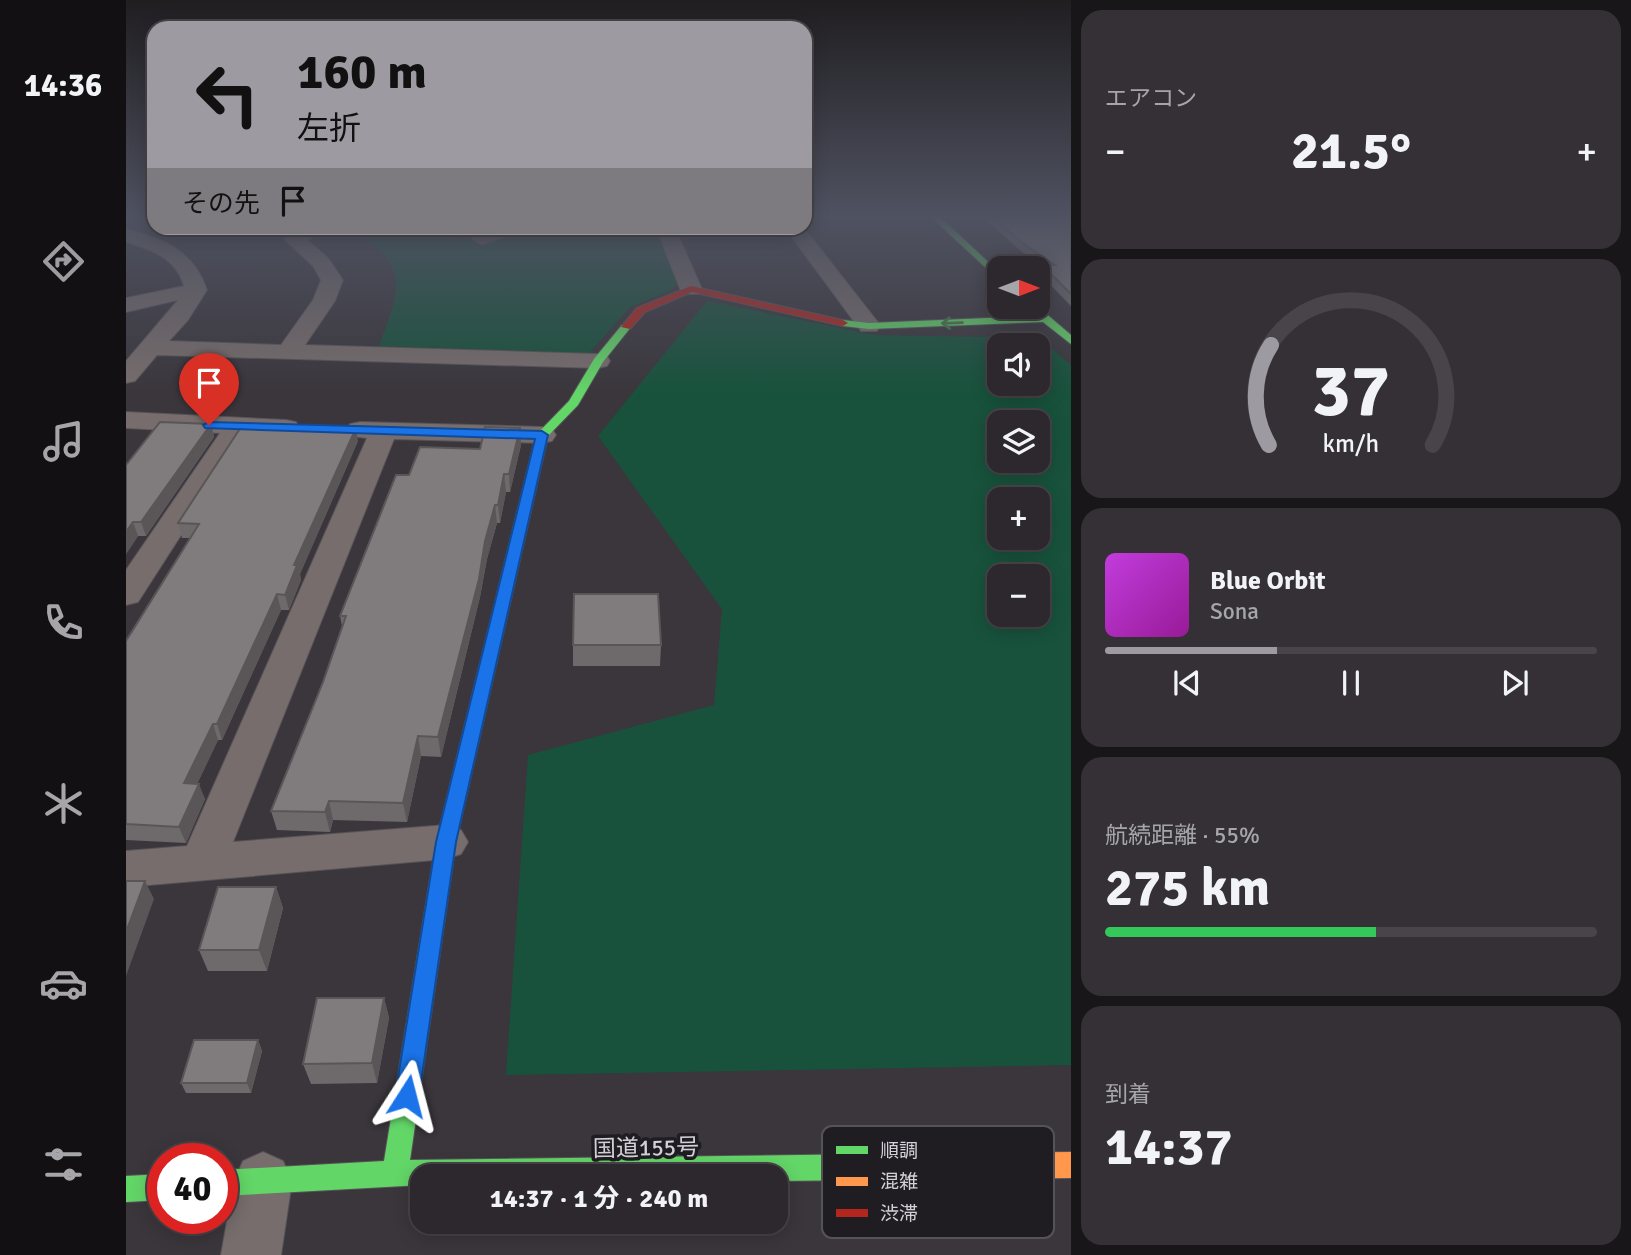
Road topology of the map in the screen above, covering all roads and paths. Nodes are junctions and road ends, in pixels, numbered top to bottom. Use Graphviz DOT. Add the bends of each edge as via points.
graph roads {
  1 [pos="194,277"];
  2 [pos="330,277"];
  3 [pos="686,277"];
  4 [pos="831,277"];
  5 [pos="691,289"];
  6 [pos="196,290"];
  7 [pos="126,305"];
  8 [pos="1045,319"];
  9 [pos="869,326"];
  10 [pos="1071,341"];
  11 [pos="152,348"];
  12 [pos="288,352"];
  13 [pos="598,361"];
  14 [pos="126,376"];
  15 [pos="126,420"];
  16 [pos="237,427"];
  17 [pos="384,431"];
  18 [pos="542,435"];
  19 [pos="126,595"];
  20 [pos="446,842"];
  21 [pos="202,863"];
  22 [pos="126,869"];
  23 [pos="822,1168"];
  24 [pos="395,1173"];
  25 [pos="243,1182"];
  26 [pos="147,1188"];
  27 [pos="126,1189"];
  28 [pos="251,1255"];
  1 -- 6 [label="street"];
  2 -- 12 [label="street" via="324,301"];
  3 -- 5 [label="street"];
  4 -- 9 [label="street"];
  5 -- 9 [label="main road" via="832,322"];
  5 -- 13 [label="main road" via="641,310"];
  6 -- 7 [label="street"];
  6 -- 11 [label="street"];
  8 -- 9 [label="main road, one-way"];
  8 -- 10 [label="main road"];
  11 -- 12 [label="street"];
  11 -- 14 [label="street"];
  12 -- 13 [label="street"];
  13 -- 18 [label="main road" via="574,403"];
  15 -- 16 [label="street"];
  16 -- 17 [label="street"];
  16 -- 19 [label="street"];
  17 -- 18 [label="street"];
  17 -- 21 [label="street"];
  18 -- 20 [label="main road"];
  20 -- 21 [label="street"];
  20 -- 24 [label="main road"];
  21 -- 22 [label="street"];
  23 -- 24 [label="main road, 国道155号"];
  24 -- 25 [label="main road, 国道155号"];
  25 -- 28 [label="street"];
  26 -- 27 [label="main road"];
}
